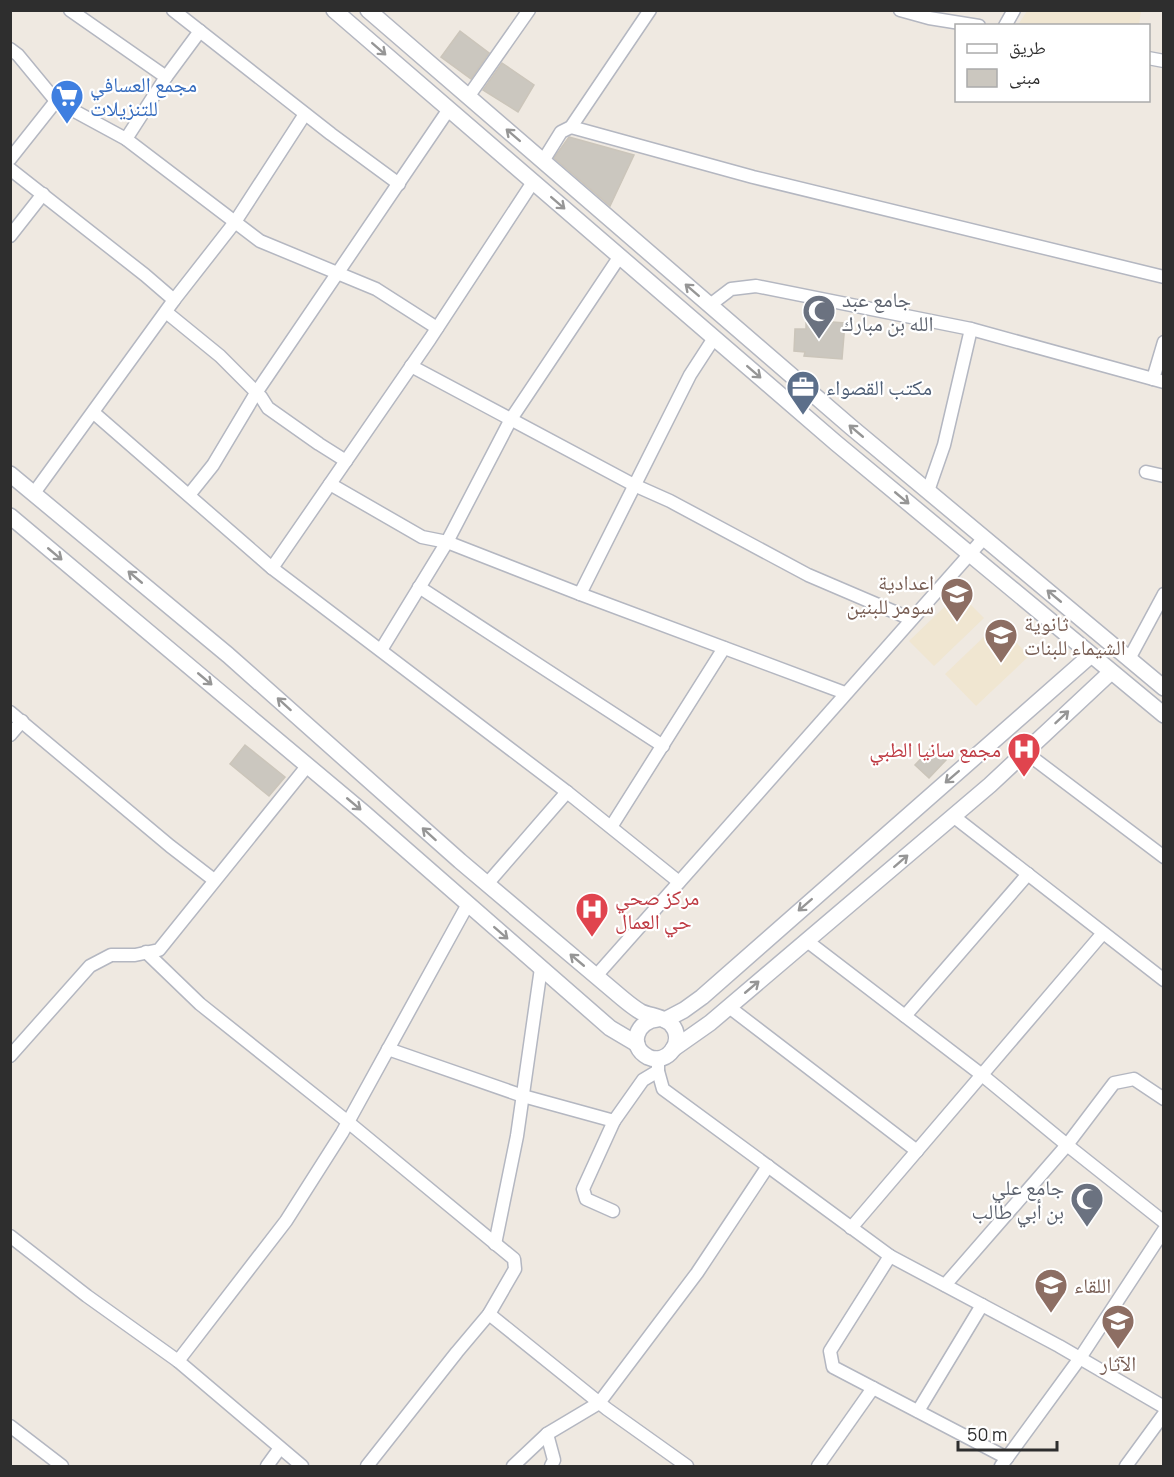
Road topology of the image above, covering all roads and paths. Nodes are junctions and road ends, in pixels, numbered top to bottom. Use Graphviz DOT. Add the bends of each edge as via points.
graph roads {
  1 [pos="70,10"];
  2 [pos="173,10"];
  3 [pos="334,10"];
  4 [pos="368,10"];
  5 [pos="529,10"];
  6 [pos="650,10"];
  7 [pos="900,10"];
  8 [pos="1014,10"];
  9 [pos="931,14"];
  10 [pos="971,24"];
  11 [pos="1006,24"];
  12 [pos="200,32"];
  13 [pos="10,49"];
  14 [pos="166,77"];
  15 [pos="468,97"];
  16 [pos="56,101"];
  17 [pos="448,109"];
  18 [pos="305,114"];
  19 [pos="571,127"];
  20 [pos="126,139"];
  21 [pos="10,159"];
  22 [pos="543,161"];
  23 [pos="10,169"];
  24 [pos="533,182"];
  25 [pos="399,184"];
  26 [pos="43,194"];
  27 [pos="235,222"];
  28 [pos="10,236"];
  29 [pos="620,256"];
  30 [pos="339,272"];
  31 [pos="1164,277"];
  32 [pos="174,300"];
  33 [pos="710,305"];
  34 [pos="166,312"];
  35 [pos="437,328"];
  36 [pos="971,329"];
  37 [pos="743,334"];
  38 [pos="714,338"];
  39 [pos="1164,342"];
  40 [pos="727,349"];
  41 [pos="411,366"];
  42 [pos="1158,380"];
  43 [pos="256,393"];
  44 [pos="94,413"];
  45 [pos="511,419"];
  46 [pos="346,461"];
  47 [pos="1146,472"];
  48 [pos="10,474"];
  49 [pos="1164,476"];
  50 [pos="330,484"];
  51 [pos="634,485"];
  52 [pos="928,491"];
  53 [pos="34,493"];
  54 [pos="189,495"];
  55 [pos="10,516"];
  56 [pos="984,538"];
  57 [pos="447,542"];
  58 [pos="969,554"];
  59 [pos="273,568"];
  60 [pos="419,587"];
  61 [pos="580,594"];
  62 [pos="1164,594"];
  63 [pos="911,619"];
  64 [pos="724,648"];
  65 [pos="381,650"];
  66 [pos="1091,656"];
  67 [pos="1129,659"];
  68 [pos="1111,672"];
  69 [pos="1164,688"];
  70 [pos="845,693"];
  71 [pos="10,711"];
  72 [pos="1164,715"];
  73 [pos="22,721"];
  74 [pos="10,735"];
  75 [pos="663,746"];
  76 [pos="1025,752"];
  77 [pos="308,765"];
  78 [pos="567,792"];
  79 [pos="953,816"];
  80 [pos="611,827"];
  81 [pos="1164,857"];
  82 [pos="1028,874"];
  83 [pos="214,880"];
  84 [pos="679,882"];
  85 [pos="487,884"];
  86 [pos="468,904"];
  87 [pos="1103,933"];
  88 [pos="807,941"];
  89 [pos="146,952"];
  90 [pos="541,968"];
  91 [pos="596,976"];
  92 [pos="1164,981"];
  93 [pos="729,1007"];
  94 [pos="904,1016"];
  95 [pos="662,1020"];
  96 [pos="637,1044"];
  97 [pos="388,1050"];
  98 [pos="674,1050"];
  99 [pos="10,1056"];
  100 [pos="658,1065"];
  101 [pos="982,1075"];
  102 [pos="522,1096"];
  103 [pos="1164,1099"];
  104 [pos="614,1121"];
  105 [pos="348,1122"];
  106 [pos="1068,1145"];
  107 [pos="917,1150"];
  108 [pos="768,1166"];
  109 [pos="613,1211"];
  110 [pos="1164,1222"];
  111 [pos="851,1228"];
  112 [pos="1164,1230"];
  113 [pos="10,1236"];
  114 [pos="495,1244"];
  115 [pos="890,1256"];
  116 [pos="945,1285"];
  117 [pos="982,1305"];
  118 [pos="489,1314"];
  119 [pos="1080,1358"];
  120 [pos="178,1361"];
  121 [pos="873,1388"];
  122 [pos="599,1402"];
  123 [pos="1164,1407"];
  124 [pos="918,1411"];
  125 [pos="1164,1414"];
  126 [pos="10,1425"];
  127 [pos="547,1434"];
  128 [pos="280,1448"];
  129 [pos="1004,1462"];
  130 [pos="62,1467"];
  131 [pos="267,1467"];
  132 [pos="302,1467"];
  133 [pos="367,1467"];
  134 [pos="513,1467"];
  135 [pos="551,1467"];
  136 [pos="687,1467"];
  137 [pos="818,1467"];
  138 [pos="1126,1467"];
  1 -- 14 [label="street"];
  2 -- 12 [label="street"];
  3 -- 17 [label="street, one-way"];
  4 -- 15 [label="street"];
  5 -- 15 [label="street"];
  6 -- 19 [label="street"];
  7 -- 9 [label="street"];
  8 -- 11 [label="street"];
  9 -- 10 [label="street"];
  12 -- 14 [label="street"];
  12 -- 18 [label="street"];
  13 -- 16 [label="street"];
  14 -- 20 [label="street"];
  22 -- 15 [label="street, one-way"];
  16 -- 20 [label="street"];
  16 -- 21 [label="street"];
  17 -- 24 [label="street"];
  17 -- 25 [label="street"];
  18 -- 25 [label="street"];
  18 -- 27 [label="street"];
  19 -- 22 [label="street" via="561,132"];
  19 -- 31 [label="street" via="753,177"];
  20 -- 27 [label="street"];
  33 -- 22 [label="street, one-way"];
  23 -- 26 [label="street"];
  24 -- 29 [label="street, one-way"];
  24 -- 35 [label="street"];
  25 -- 30 [label="street"];
  26 -- 28 [label="street"];
  26 -- 32 [label="street"];
  27 -- 30 [label="street" via="260,241"];
  27 -- 32 [label="street"];
  29 -- 38 [label="street"];
  29 -- 45 [label="street"];
  30 -- 35 [label="street" via="376,289"];
  30 -- 43 [label="street"];
  32 -- 34 [label="street"];
  33 -- 36 [label="street" via="731,289 756,286"];
  33 -- 37 [label="street"];
  34 -- 43 [label="street" via="220,356"];
  34 -- 44 [label="street"];
  35 -- 41 [label="street"];
  36 -- 42 [label="street"];
  36 -- 52 [label="street" via="944,445"];
  37 -- 40 [label="street"];
  52 -- 37 [label="street, one-way"];
  38 -- 40 [label="street"];
  38 -- 51 [label="street" via="690,375"];
  39 -- 42 [label="street"];
  40 -- 58 [label="street, one-way"];
  41 -- 45 [label="street"];
  41 -- 46 [label="street"];
  43 -- 46 [label="street" via="268,408"];
  43 -- 54 [label="street" via="213,465"];
  44 -- 53 [label="street"];
  44 -- 54 [label="street"];
  45 -- 51 [label="street"];
  45 -- 57 [label="street"];
  46 -- 50 [label="street"];
  47 -- 49 [label="street"];
  48 -- 53 [label="street"];
  50 -- 57 [label="street" via="422,537"];
  50 -- 59 [label="street"];
  51 -- 61 [label="street"];
  51 -- 63 [label="street" via="808,575"];
  52 -- 56 [label="street"];
  85 -- 53 [label="street, one-way" via="228,655"];
  54 -- 59 [label="street"];
  55 -- 77 [label="street, one-way"];
  56 -- 58 [label="street"];
  67 -- 56 [label="street, one-way"];
  57 -- 60 [label="street"];
  57 -- 61 [label="street"];
  58 -- 63 [label="street"];
  58 -- 66 [label="street"];
  59 -- 65 [label="street"];
  60 -- 65 [label="street"];
  60 -- 75 [label="street"];
  61 -- 64 [label="street"];
  62 -- 67 [label="street"];
  63 -- 70 [label="street"];
  64 -- 70 [label="street"];
  64 -- 75 [label="street"];
  65 -- 78 [label="street"];
  66 -- 68 [label="street"];
  66 -- 95 [label="street, one-way" via="702,997"];
  67 -- 69 [label="street"];
  68 -- 72 [label="street"];
  76 -- 68 [label="street, one-way"];
  70 -- 84 [label="street"];
  71 -- 73 [label="street"];
  73 -- 74 [label="street"];
  73 -- 83 [label="street"];
  75 -- 80 [label="street"];
  76 -- 79 [label="street"];
  76 -- 81 [label="street"];
  77 -- 83 [label="street"];
  77 -- 86 [label="street, one-way"];
  78 -- 80 [label="street"];
  78 -- 85 [label="street"];
  79 -- 82 [label="street"];
  88 -- 79 [label="street, one-way"];
  80 -- 84 [label="street"];
  82 -- 87 [label="street"];
  82 -- 94 [label="street"];
  83 -- 89 [label="street" via="159,950"];
  84 -- 91 [label="street"];
  91 -- 85 [label="street, one-way"];
  86 -- 90 [label="street, one-way"];
  86 -- 97 [label="street"];
  87 -- 92 [label="street"];
  87 -- 101 [label="street"];
  93 -- 88 [label="street, one-way"];
  88 -- 94 [label="street"];
  89 -- 99 [label="street" via="111,955 90,966"];
  89 -- 105 [label="street" via="200,1004"];
  90 -- 96 [label="street" via="610,1028"];
  90 -- 102 [label="street"];
  91 -- 95 [label="street" via="639,1011"];
  93 -- 98 [label="street"];
  93 -- 107 [label="street"];
  94 -- 101 [label="street"];
  95 -- 96 [label="street" via="641,1026"];
  95 -- 98 [label="street" via="671,1024 677,1036"];
  96 -- 100 [label="street"];
  97 -- 102 [label="street"];
  97 -- 105 [label="street"];
  98 -- 100 [label="street"];
  100 -- 104 [label="street"];
  100 -- 108 [label="street" via="663,1089"];
  101 -- 106 [label="street"];
  101 -- 107 [label="street"];
  102 -- 104 [label="street"];
  102 -- 114 [label="street"];
  103 -- 106 [label="street" via="1134,1079 1114,1083"];
  104 -- 109 [label="street" via="583,1190 586,1199"];
  105 -- 114 [label="street"];
  105 -- 120 [label="street" via="286,1221"];
  106 -- 110 [label="street"];
  106 -- 116 [label="street"];
  107 -- 111 [label="street"];
  108 -- 111 [label="street"];
  108 -- 122 [label="street" via="696,1273"];
  111 -- 115 [label="street"];
  112 -- 119 [label="street"];
  113 -- 120 [label="street"];
  114 -- 118 [label="street" via="514,1259 515,1269"];
  115 -- 116 [label="street"];
  115 -- 121 [label="street" via="830,1351 833,1367"];
  116 -- 117 [label="street"];
  117 -- 119 [label="street"];
  117 -- 124 [label="street"];
  118 -- 122 [label="street"];
  118 -- 133 [label="street"];
  119 -- 123 [label="street"];
  119 -- 129 [label="street"];
  120 -- 128 [label="street"];
  121 -- 124 [label="street"];
  121 -- 137 [label="street"];
  122 -- 127 [label="street"];
  122 -- 136 [label="street"];
  124 -- 129 [label="street"];
  125 -- 138 [label="street"];
  126 -- 130 [label="street"];
  127 -- 134 [label="street"];
  127 -- 135 [label="street" via="554,1460"];
  128 -- 131 [label="street"];
  128 -- 132 [label="street"];
}
